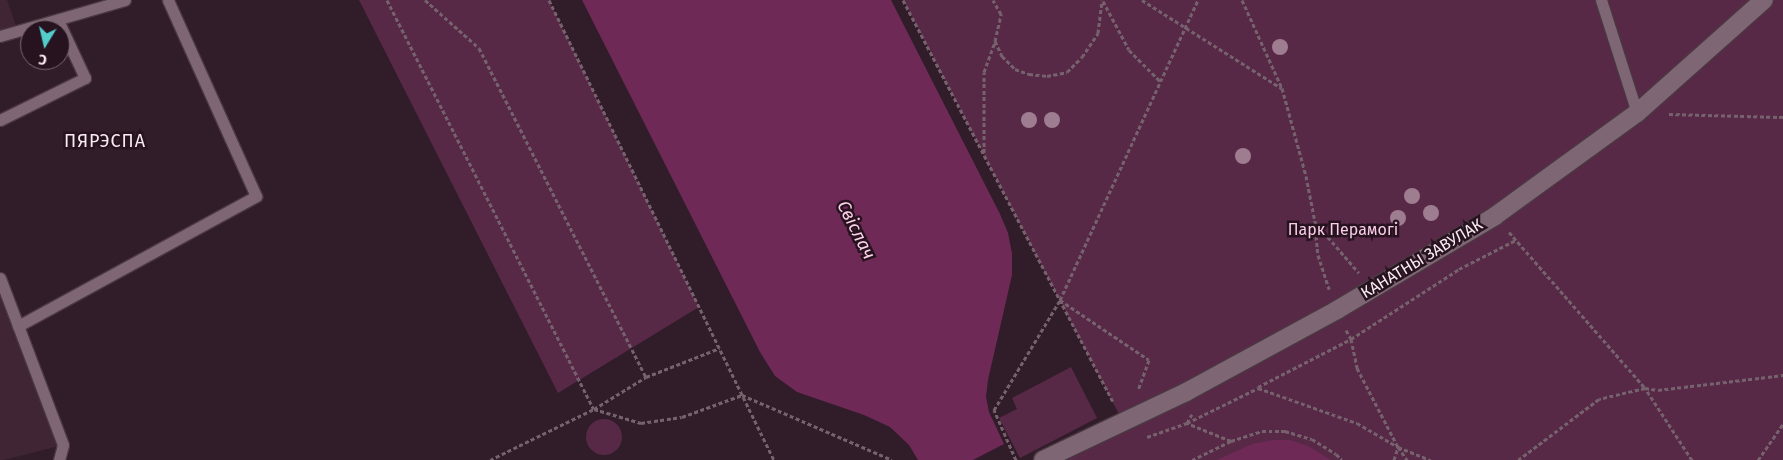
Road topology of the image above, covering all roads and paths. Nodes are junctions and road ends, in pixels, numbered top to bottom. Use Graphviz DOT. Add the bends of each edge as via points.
graph roads {
  1 [pos="125,0"];
  2 [pos="168,0"];
  3 [pos="387,0"];
  4 [pos="425,0"];
  5 [pos="549,0"];
  6 [pos="903,0"];
  7 [pos="993,0"];
  8 [pos="1102,0"];
  9 [pos="1142,0"];
  10 [pos="1198,0"];
  11 [pos="1242,0"];
  12 [pos="1601,0"];
  13 [pos="1764,0"];
  14 [pos="58,20"];
  15 [pos="1185,28"];
  16 [pos="20,30"];
  17 [pos="0,36"];
  18 [pos="995,41"];
  19 [pos="70,46"];
  20 [pos="1160,81"];
  21 [pos="1282,88"];
  22 [pos="1637,113"];
  23 [pos="1783,116"];
  24 [pos="0,120"];
  25 [pos="984,154"];
  26 [pos="1495,216"];
  27 [pos="1315,222"];
  28 [pos="1516,240"];
  29 [pos="0,278"];
  30 [pos="1372,288"];
  31 [pos="1060,300"];
  32 [pos="1336,310"];
  33 [pos="18,326"];
  34 [pos="1351,340"];
  35 [pos="720,348"];
  36 [pos="1783,375"];
  37 [pos="646,377"];
  38 [pos="1258,388"];
  39 [pos="1644,388"];
  40 [pos="742,395"];
  41 [pos="594,409"];
  42 [pos="1193,413"];
  43 [pos="1125,419"];
  44 [pos="1187,423"];
  45 [pos="1783,424"];
  46 [pos="1140,440"];
  47 [pos="1231,441"];
  48 [pos="1398,447"];
  49 [pos="59,460"];
  50 [pos="490,460"];
  51 [pos="774,460"];
  52 [pos="892,460"];
  53 [pos="1016,460"];
  54 [pos="1043,460"];
  55 [pos="1192,460"];
  56 [pos="1342,460"];
  57 [pos="1394,460"];
  58 [pos="1407,460"];
  59 [pos="1430,460"];
  60 [pos="1518,460"];
  61 [pos="1692,460"];
  62 [pos="1758,460"];
  1 -- 14 [label="lane"];
  2 -- 33 [label="lane" via="256,196"];
  3 -- 41 [label="path"];
  4 -- 37 [label="path" via="479,48"];
  5 -- 35 [label="path"];
  6 -- 25 [label="path"];
  7 -- 18 [label="path" via="1001,14"];
  8 -- 18 [label="path" via="1098,33 1067,72 1047,76 1014,68 1002,56"];
  8 -- 20 [label="path" via="1129,50"];
  9 -- 15 [label="path"];
  10 -- 15 [label="path"];
  11 -- 21 [label="path"];
  12 -- 22 [label="lane"];
  13 -- 22 [label="street, КАНАТНЫ ЗАВУЛАК"];
  15 -- 20 [label="path"];
  15 -- 21 [label="path"];
  16 -- 17 [label="lane"];
  18 -- 25 [label="path" via="984,72"];
  19 -- 24 [label="lane" via="85,78"];
  20 -- 31 [label="path"];
  21 -- 27 [label="path"];
  22 -- 23 [label="path"];
  22 -- 26 [label="street, КАНАТНЫ ЗАВУЛАК"];
  25 -- 31 [label="path"];
  26 -- 28 [label="path"];
  26 -- 30 [label="street, КАНАТНЫ ЗАВУЛАК"];
  27 -- 30 [label="path"];
  27 -- 32 [label="path" via="1318,255"];
  28 -- 34 [label="path" via="1459,269"];
  28 -- 39 [label="path"];
  29 -- 33 [label="lane"];
  30 -- 32 [label="street, КАНАТНЫ ЗАВУЛАК"];
  31 -- 43 [label="path"];
  31 -- 43 [label="path" via="1149,360"];
  31 -- 53 [label="path" via="994,410"];
  32 -- 34 [label="path"];
  32 -- 43 [label="street, КАНАТНЫ ЗАВУЛАК" via="1186,392"];
  33 -- 49 [label="lane" via="63,445"];
  34 -- 38 [label="path"];
  34 -- 48 [label="path" via="1357,368"];
  35 -- 37 [label="path"];
  35 -- 40 [label="path"];
  36 -- 39 [label="path" via="1658,390"];
  37 -- 41 [label="path"];
  38 -- 44 [label="path"];
  38 -- 48 [label="path" via="1357,423"];
  39 -- 60 [label="path" via="1599,399"];
  39 -- 61 [label="path"];
  40 -- 41 [label="path" via="682,417 641,423"];
  40 -- 51 [label="path"];
  40 -- 52 [label="path"];
  41 -- 50 [label="path"];
  42 -- 44 [label="path"];
  43 -- 54 [label="street, КАНАТНЫ ЗАВУЛАК"];
  44 -- 46 [label="path"];
  44 -- 47 [label="path"];
  45 -- 62 [label="path"];
  47 -- 55 [label="path"];
  47 -- 56 [label="path" via="1262,431 1285,431 1312,439"];
  48 -- 57 [label="path"];
  48 -- 58 [label="path"];
  48 -- 59 [label="path"];
}
